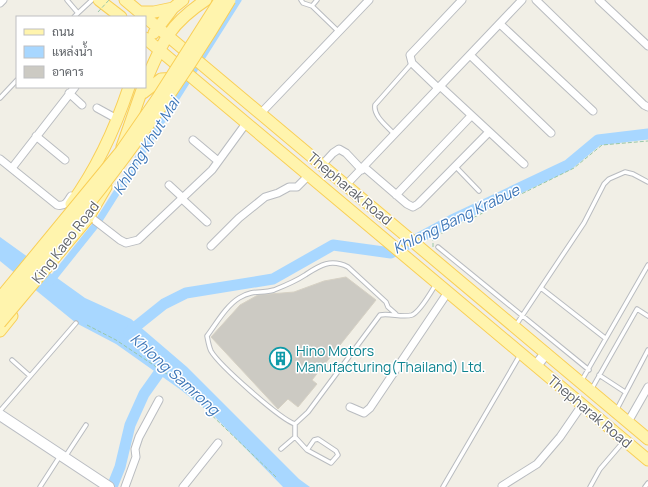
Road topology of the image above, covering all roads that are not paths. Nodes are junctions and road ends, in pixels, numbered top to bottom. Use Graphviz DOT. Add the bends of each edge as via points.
graph roads {
  1 [pos="3,0"];
  2 [pos="66,0"];
  3 [pos="92,0"];
  4 [pos="99,0"];
  5 [pos="125,0"];
  6 [pos="183,0"];
  7 [pos="206,0"];
  8 [pos="220,0"];
  9 [pos="230,0"];
  10 [pos="301,0"];
  11 [pos="317,0"];
  12 [pos="369,0"];
  13 [pos="462,0"];
  14 [pos="522,0"];
  15 [pos="536,0"];
  16 [pos="599,0"];
  17 [pos="0,3"];
  18 [pos="312,6"];
  19 [pos="173,8"];
  20 [pos="139,12"];
  21 [pos="78,13"];
  22 [pos="75,16"];
  23 [pos="119,16"];
  24 [pos="144,16"];
  25 [pos="146,18"];
  26 [pos="180,20"];
  27 [pos="500,24"];
  28 [pos="158,27"];
  29 [pos="339,32"];
  30 [pos="167,34"];
  31 [pos="146,42"];
  32 [pos="178,43"];
  33 [pos="648,46"];
  34 [pos="163,52"];
  35 [pos="470,55"];
  36 [pos="412,63"];
  37 [pos="16,81"];
  38 [pos="146,81"];
  39 [pos="203,85"];
  40 [pos="439,87"];
  41 [pos="73,88"];
  42 [pos="129,88"];
  43 [pos="143,88"];
  44 [pos="69,93"];
  45 [pos="0,98"];
  46 [pos="138,100"];
  47 [pos="82,105"];
  48 [pos="648,107"];
  49 [pos="97,108"];
  50 [pos="593,111"];
  51 [pos="261,113"];
  52 [pos="471,116"];
  53 [pos="117,119"];
  54 [pos="247,122"];
  55 [pos="489,132"];
  56 [pos="551,133"];
  57 [pos="395,135"];
  58 [pos="36,136"];
  59 [pos="193,140"];
  60 [pos="100,158"];
  61 [pos="0,159"];
  62 [pos="65,160"];
  63 [pos="218,161"];
  64 [pos="524,164"];
  65 [pos="322,165"];
  66 [pos="455,166"];
  67 [pos="12,168"];
  68 [pos="363,169"];
  69 [pos="309,175"];
  70 [pos="648,182"];
  71 [pos="169,185"];
  72 [pos="346,185"];
  73 [pos="479,191"];
  74 [pos="396,194"];
  75 [pos="182,198"];
  76 [pos="91,218"];
  77 [pos="207,222"];
  78 [pos="211,246"];
  79 [pos="438,247"];
  80 [pos="648,264"];
  81 [pos="437,283"];
  82 [pos="0,286"];
  83 [pos="541,288"];
  84 [pos="448,292"];
  85 [pos="0,298"];
  86 [pos="0,310"];
  87 [pos="396,314"];
  88 [pos="648,316"];
  89 [pos="523,317"];
  90 [pos="0,323"];
  91 [pos="76,323"];
  92 [pos="514,327"];
  93 [pos="0,331"];
  94 [pos="605,338"];
  95 [pos="648,350"];
  96 [pos="546,353"];
  97 [pos="520,354"];
  98 [pos="12,360"];
  99 [pos="536,366"];
  100 [pos="588,370"];
  101 [pos="599,375"];
  102 [pos="30,376"];
  103 [pos="580,383"];
  104 [pos="648,387"];
  105 [pos="590,391"];
  106 [pos="625,392"];
  107 [pos="159,400"];
  108 [pos="582,405"];
  109 [pos="350,407"];
  110 [pos="0,411"];
  111 [pos="615,412"];
  112 [pos="0,415"];
  113 [pos="628,422"];
  114 [pos="295,424"];
  115 [pos="86,425"];
  116 [pos="295,437"];
  117 [pos="648,439"];
  118 [pos="624,440"];
  119 [pos="218,443"];
  120 [pos="281,449"];
  121 [pos="307,450"];
  122 [pos="62,457"];
  123 [pos="648,460"];
  124 [pos="648,483"];
  125 [pos="107,485"];
  126 [pos="502,486"];
  127 [pos="40,487"];
  128 [pos="125,487"];
  129 [pos="183,487"];
  130 [pos="443,487"];
  131 [pos="590,487"];
  132 [pos="645,487"];
  1 -- 17 [label="street"];
  2 -- 21 [label="lane"];
  3 -- 21 [label="lane"];
  4 -- 23 [label="main road"];
  5 -- 20 [label="main road, Thepharak Road"];
  6 -- 19 [label="main road"];
  7 -- 26 [label="main road"];
  8 -- 85 [label="main road, bridge" via="121,151"];
  9 -- 86 [label="main road, bridge" via="182,77 134,146"];
  10 -- 18 [label="lane"];
  11 -- 18 [label="lane"];
  12 -- 29 [label="street"];
  13 -- 36 [label="street" via="412,51"];
  14 -- 27 [label="street"];
  15 -- 48 [label="street"];
  16 -- 33 [label="street"];
  18 -- 29 [label="lane"];
  19 -- 20 [label="main road"];
  19 -- 28 [label="main road"];
  20 -- 24 [label="main road, Thepharak Road"];
  21 -- 22 [label="lane"];
  25 -- 28 [label="main road, Thepharak Road"];
  26 -- 30 [label="main road"];
  26 -- 32 [label="main road"];
  27 -- 35 [label="street"];
  27 -- 50 [label="street"];
  28 -- 30 [label="main road, Thepharak Road"];
  28 -- 31 [label="main road"];
  29 -- 51 [label="street"];
  30 -- 32 [label="main road, Thepharak Road"];
  30 -- 34 [label="main road"];
  31 -- 34 [label="main road, Thepharak Road"];
  32 -- 51 [label="main road, Thepharak Road, bridge"];
  34 -- 38 [label="main road"];
  34 -- 39 [label="main road, Thepharak Road, bridge"];
  35 -- 40 [label="street"];
  35 -- 56 [label="street"];
  36 -- 40 [label="street"];
  36 -- 57 [label="lane" via="375,105 376,115"];
  37 -- 45 [label="lane"];
  39 -- 46 [label="main road" via="178,78 161,79 149,87"];
  39 -- 54 [label="main road, Thepharak Road"];
  40 -- 52 [label="street"];
  40 -- 57 [label="street"];
  41 -- 44 [label="street"];
  42 -- 53 [label="main road, King Kaeo Road"];
  43 -- 46 [label="main road, King Kaeo Road"];
  44 -- 47 [label="street"];
  44 -- 58 [label="street"];
  46 -- 76 [label="main road, King Kaeo Road" via="113,170"];
  49 -- 53 [label="street"];
  51 -- 65 [label="main road, Thepharak Road"];
  52 -- 55 [label="street"];
  52 -- 74 [label="street"];
  53 -- 60 [label="main road, King Kaeo Road"];
  54 -- 63 [label="street"];
  54 -- 69 [label="main road, Thepharak Road"];
  55 -- 64 [label="street"];
  55 -- 66 [label="street"];
  57 -- 68 [label="street"];
  58 -- 62 [label="street"];
  58 -- 67 [label="street"];
  59 -- 63 [label="street"];
  60 -- 67 [label="street" via="90,166 68,201 62,206"];
  60 -- 82 [label="main road, King Kaeo Road" via="71,204"];
  61 -- 67 [label="street"];
  63 -- 75 [label="street"];
  65 -- 68 [label="street" via="339,150"];
  65 -- 72 [label="main road, Thepharak Road"];
  66 -- 73 [label="lane"];
  66 -- 74 [label="street" via="413,207"];
  68 -- 72 [label="street"];
  68 -- 74 [label="street"];
  69 -- 78 [label="street" via="297,187 289,187 265,197"];
  69 -- 81 [label="main road, Thepharak Road"];
  70 -- 83 [label="lane" via="625,172 609,179 584,223"];
  71 -- 75 [label="street"];
  72 -- 92 [label="main road, Thepharak Road"];
  75 -- 76 [label="street" via="138,240 120,240"];
  75 -- 77 [label="street"];
  76 -- 90 [label="main road, King Kaeo Road, bridge"];
  79 -- 89 [label="lane"];
  80 -- 94 [label="lane"];
  81 -- 84 [label="main road, Thepharak Road"];
  81 -- 87 [label="lane" via="412,315"];
  82 -- 93 [label="main road" via="16,299 10,320"];
  83 -- 89 [label="lane"];
  83 -- 94 [label="lane"];
  84 -- 97 [label="main road, Thepharak Road"];
  84 -- 109 [label="street" via="370,408 364,413"];
  87 -- 114 [label="lane" via="380,315 308,412"];
  87 -- 114 [label="lane" via="348,267 331,263 318,265 303,276 273,290 254,291 238,299 225,312 207,336 212,351 232,374 284,418"];
  88 -- 101 [label="lane" via="637,309"];
  89 -- 92 [label="lane"];
  89 -- 100 [label="lane"];
  91 -- 102 [label="lane"];
  92 -- 96 [label="main road, Thepharak Road"];
  94 -- 100 [label="lane"];
  95 -- 106 [label="lane"];
  96 -- 99 [label="main road"];
  96 -- 103 [label="main road, Thepharak Road"];
  97 -- 99 [label="main road, Thepharak Road"];
  97 -- 130 [label="lane"];
  98 -- 102 [label="lane"];
  99 -- 108 [label="main road, Thepharak Road"];
  100 -- 103 [label="lane"];
  101 -- 105 [label="lane"];
  101 -- 106 [label="lane"];
  102 -- 110 [label="lane"];
  103 -- 105 [label="main road, Thepharak Road"];
  104 -- 113 [label="street"];
  105 -- 111 [label="main road, Thepharak Road"];
  106 -- 111 [label="lane"];
  107 -- 128 [label="street" via="139,438 135,449 136,457"];
  108 -- 118 [label="main road, Thepharak Road"];
  108 -- 126 [label="street" via="536,464"];
  111 -- 113 [label="main road, Thepharak Road"];
  112 -- 122 [label="main road"];
  113 -- 117 [label="main road, Thepharak Road"];
  114 -- 116 [label="lane"];
  115 -- 122 [label="lane"];
  116 -- 120 [label="lane"];
  116 -- 121 [label="lane"];
  118 -- 123 [label="main road, Thepharak Road"];
  118 -- 131 [label="lane" via="600,469"];
  119 -- 129 [label="street"];
  121 -- 121 [label="lane" via="314,440 318,439 338,455 331,463"];
  122 -- 125 [label="main road"];
  122 -- 127 [label="lane"];
  124 -- 132 [label="lane"];
}
